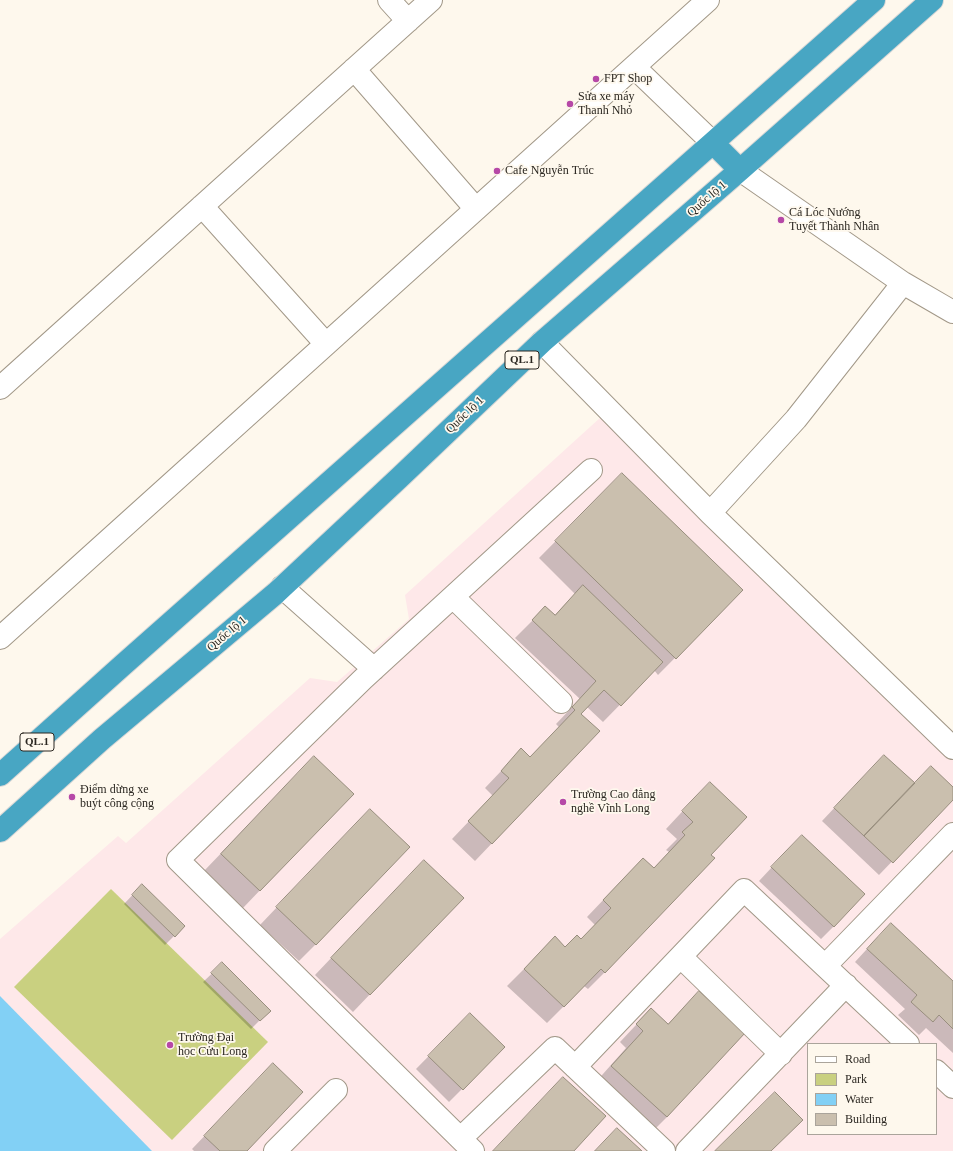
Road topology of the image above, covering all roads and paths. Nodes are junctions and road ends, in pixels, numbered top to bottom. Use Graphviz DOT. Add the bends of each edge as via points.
graph roads {
  1 [pos="389,0"];
  2 [pos="431,0"];
  3 [pos="708,0"];
  4 [pos="874,0"];
  5 [pos="932,0"];
  6 [pos="408,21"];
  7 [pos="634,67"];
  8 [pos="354,69"];
  9 [pos="712,143"];
  10 [pos="740,170"];
  11 [pos="202,206"];
  12 [pos="476,209"];
  13 [pos="903,283"];
  14 [pos="953,312"];
  15 [pos="542,342"];
  16 [pos="326,344"];
  17 [pos="0,388"];
  18 [pos="592,470"];
  19 [pos="710,513"];
  20 [pos="282,587"];
  21 [pos="453,597"];
  22 [pos="0,638"];
  23 [pos="374,669"];
  24 [pos="561,702"];
  25 [pos="953,748"];
  26 [pos="0,775"];
  27 [pos="0,831"];
  28 [pos="953,834"];
  29 [pos="681,957"];
  30 [pos="825,966"];
  31 [pos="846,985"];
  32 [pos="907,1043"];
  33 [pos="781,1054"];
  34 [pos="575,1067"];
  35 [pos="937,1072"];
  36 [pos="953,1087"];
  37 [pos="336,1090"];
  38 [pos="467,1145"];
  39 [pos="275,1151"];
  40 [pos="664,1151"];
  41 [pos="687,1151"];
  1 -- 6 [label="street"];
  2 -- 6 [label="street"];
  3 -- 7 [label="street"];
  4 -- 9 [label="highway, QL.1"];
  5 -- 10 [label="highway, Quốc lộ 1 / QL.1"];
  6 -- 8 [label="street"];
  7 -- 9 [label="street"];
  7 -- 12 [label="street"];
  8 -- 11 [label="street"];
  8 -- 12 [label="street"];
  9 -- 10 [label="highway"];
  9 -- 26 [label="highway, QL.1"];
  10 -- 13 [label="street"];
  10 -- 15 [label="highway, Quốc lộ 1 / QL.1"];
  11 -- 16 [label="street"];
  11 -- 17 [label="street"];
  12 -- 16 [label="street"];
  13 -- 14 [label="street"];
  13 -- 19 [label="street" via="796,419"];
  15 -- 19 [label="street"];
  15 -- 20 [label="highway, Quốc lộ 1 / QL.1"];
  16 -- 22 [label="street"];
  18 -- 21 [label="street"];
  19 -- 25 [label="street"];
  20 -- 23 [label="street"];
  20 -- 27 [label="highway, Quốc lộ 1 / QL.1" via="102,739"];
  21 -- 23 [label="street"];
  21 -- 24 [label="street"];
  23 -- 38 [label="street" via="178,860"];
  28 -- 30 [label="street"];
  29 -- 30 [label="street" via="744,890"];
  29 -- 33 [label="street"];
  29 -- 34 [label="street"];
  30 -- 31 [label="street"];
  31 -- 32 [label="street"];
  31 -- 33 [label="street"];
  33 -- 41 [label="street"];
  34 -- 38 [label="street" via="555,1048"];
  34 -- 40 [label="street"];
  35 -- 36 [label="street"];
  37 -- 39 [label="street"];
}
